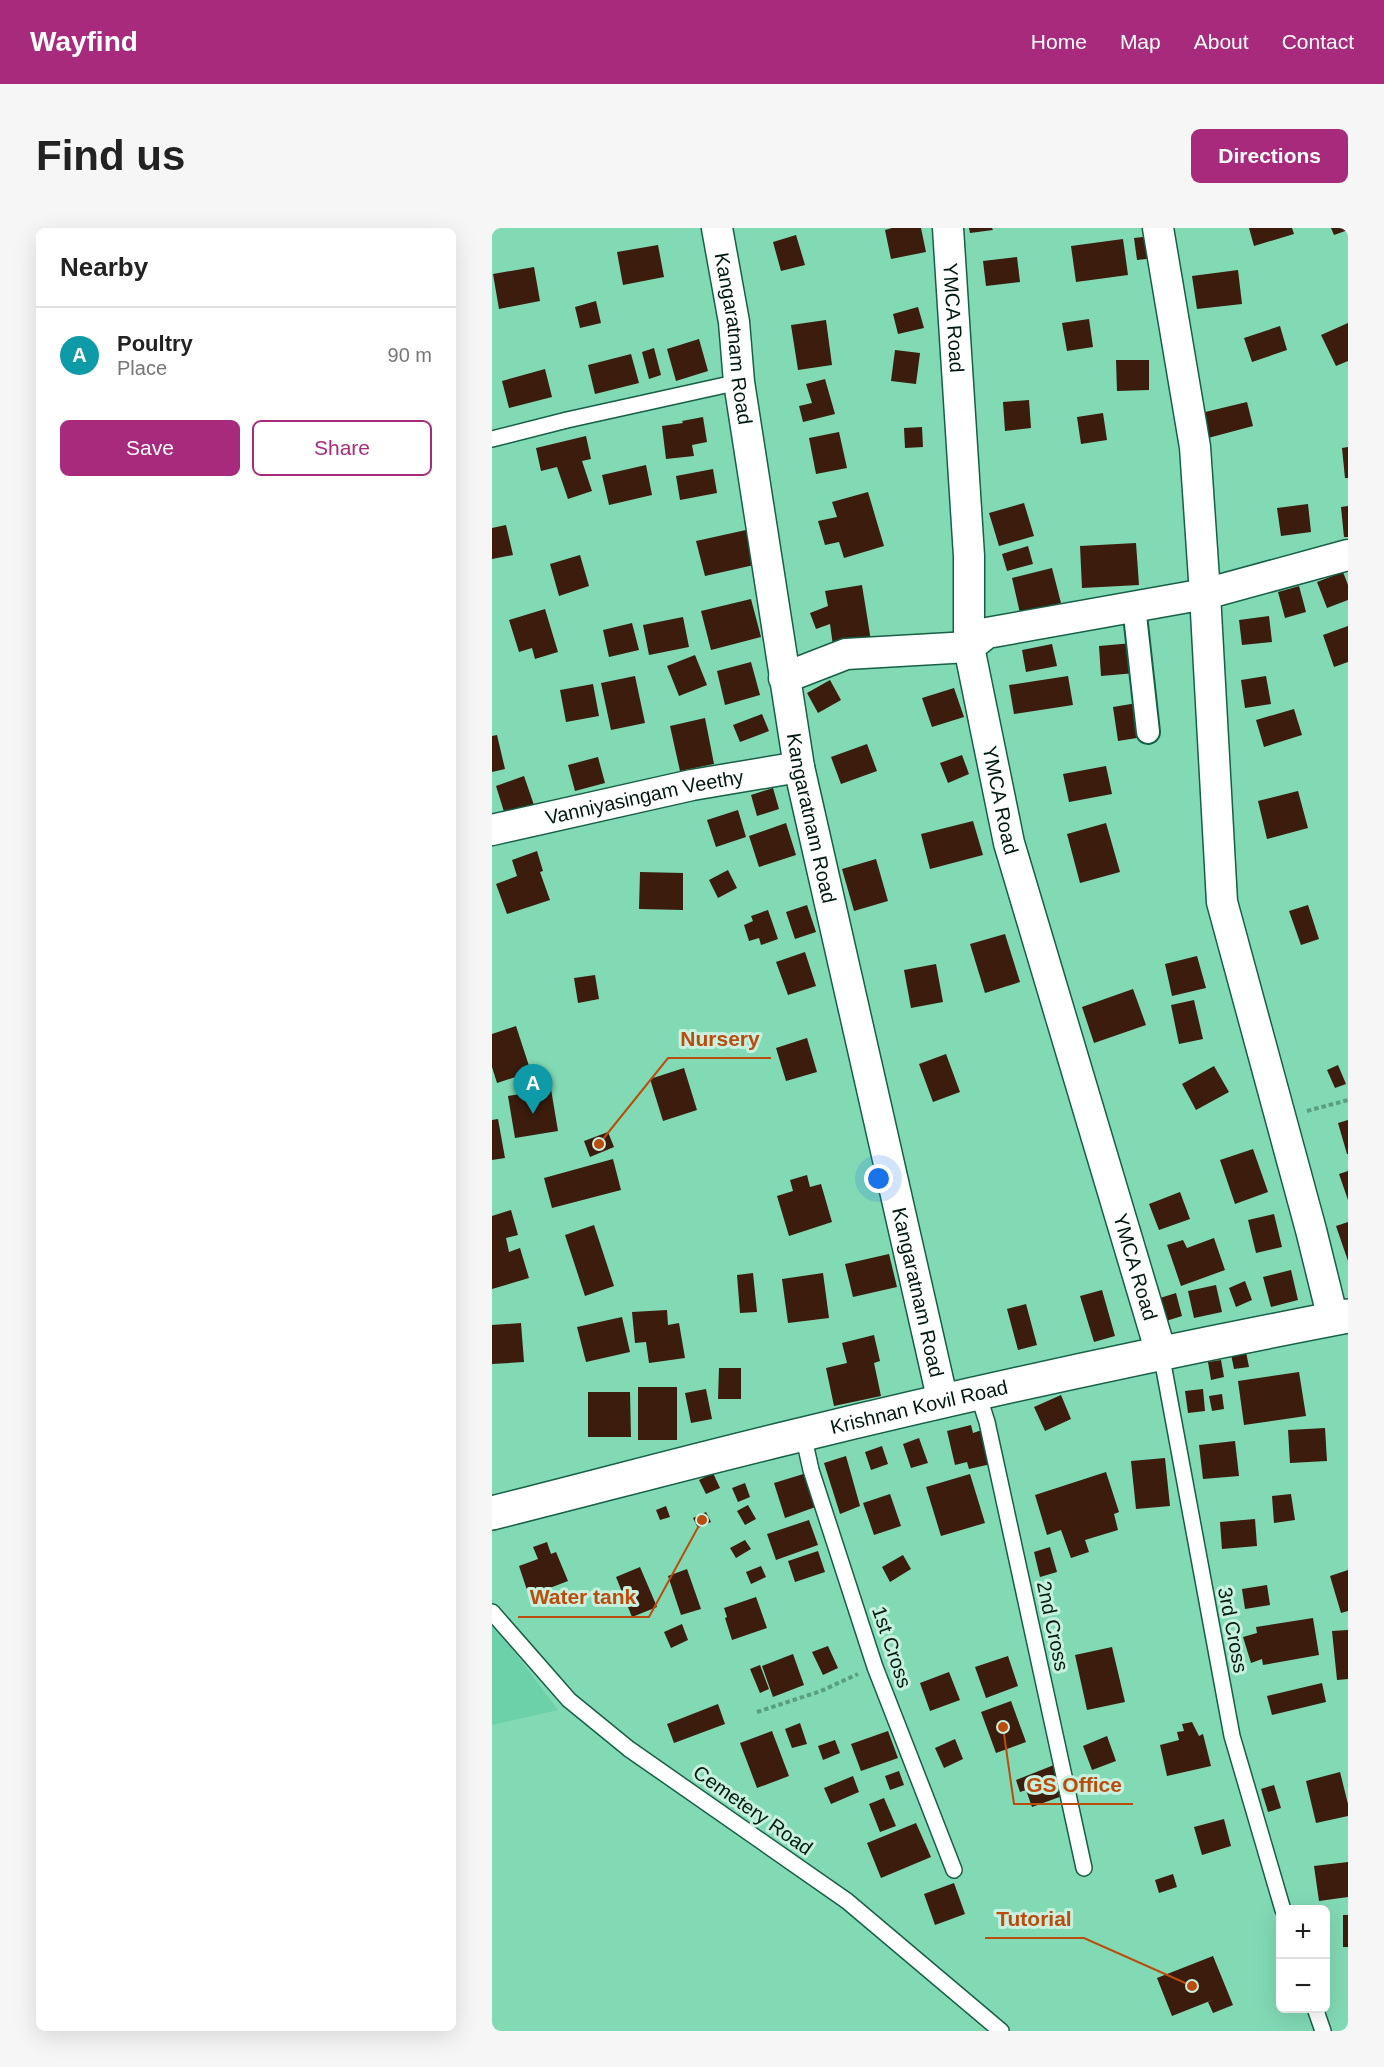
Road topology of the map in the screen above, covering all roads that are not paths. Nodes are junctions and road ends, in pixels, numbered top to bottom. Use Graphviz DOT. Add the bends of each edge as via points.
graph roads {
  1 [pos="717,228"];
  2 [pos="948,228"];
  3 [pos="1158,228"];
  4 [pos="739,381"];
  5 [pos="492,439"];
  6 [pos="1348,555"];
  7 [pos="1205,594"];
  8 [pos="1134,606"];
  9 [pos="969,647"];
  10 [pos="784,678"];
  11 [pos="1148,732"];
  12 [pos="799,767"];
  13 [pos="492,830"];
  14 [pos="1340,1318"];
  15 [pos="1161,1353"];
  16 [pos="978,1394"];
  17 [pos="943,1402"];
  18 [pos="803,1434"];
  19 [pos="492,1513"];
  20 [pos="492,1612"];
  21 [pos="1084,1868"];
  22 [pos="954,1870"];
  23 [pos="1282,1905"];
  24 [pos="1317,2013"];
  25 [pos="1001,2031"];
  26 [pos="1323,2031"];
  1 -- 4 [label="street, Kangaratnam Road" via="734,322"];
  2 -- 9 [label="street, YMCA Road" via="969,556"];
  3 -- 7 [label="street" via="1195,447"];
  4 -- 5 [label="lane"];
  4 -- 10 [label="street, Kangaratnam Road"];
  6 -- 7 [label="street"];
  7 -- 8 [label="street"];
  7 -- 14 [label="street" via="1222,902 1311,1230"];
  8 -- 9 [label="street" via="987,633"];
  8 -- 11 [label="street"];
  9 -- 10 [label="street" via="846,654"];
  9 -- 15 [label="street, YMCA Road" via="1009,843"];
  10 -- 12 [label="street, Kangaratnam Road"];
  12 -- 13 [label="street, Vanniyasingam Veethy" via="692,785"];
  12 -- 17 [label="street, Kangaratnam Road"];
  14 -- 15 [label="street, Krishnan Kovil Road"];
  15 -- 16 [label="street, Krishnan Kovil Road"];
  15 -- 23 [label="lane, 3rd Cross" via="1232,1736"];
  16 -- 17 [label="street, Krishnan Kovil Road"];
  16 -- 21 [label="lane, 2nd Cross"];
  17 -- 18 [label="street, Krishnan Kovil Road"];
  18 -- 19 [label="street, Krishnan Kovil Road"];
  18 -- 22 [label="lane, 1st Cross" via="875,1667"];
  20 -- 25 [label="lane, Cemetery Road" via="569,1700 603,1728 847,1901"];
  24 -- 26 [label="lane"];
}
